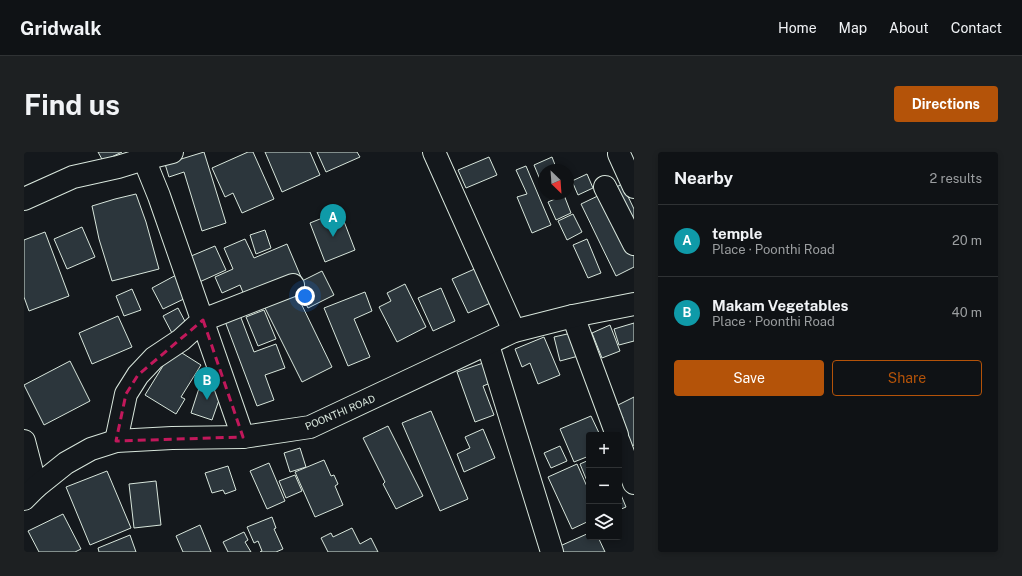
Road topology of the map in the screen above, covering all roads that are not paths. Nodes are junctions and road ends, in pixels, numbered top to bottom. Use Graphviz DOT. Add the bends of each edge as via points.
graph roads {
  1 [pos="172,152"];
  2 [pos="434,152"];
  3 [pos="619,154"];
  4 [pos="144,160"];
  5 [pos="605,187"];
  6 [pos="634,187"];
  7 [pos="24,199"];
  8 [pos="634,244"];
  9 [pos="293,285"];
  10 [pos="634,304"];
  11 [pos="574,316"];
  12 [pos="203,320"];
  13 [pos="514,331"];
  14 [pos="488,344"];
  15 [pos="615,432"];
  16 [pos="243,437"];
  17 [pos="116,440"];
  18 [pos="24,441"];
  19 [pos="622,450"];
  20 [pos="634,483"];
  21 [pos="30,493"];
  22 [pos="552,552"];
  1 -- 4 [label="street"];
  2 -- 13 [label="street"];
  3 -- 6 [label="street"];
  4 -- 7 [label="street" via="73,177"];
  4 -- 12 [label="street"];
  5 -- 8 [label="street"];
  9 -- 12 [label="street"];
  10 -- 11 [label="street, POONTHI ROAD"];
  11 -- 13 [label="street, POONTHI ROAD"];
  11 -- 15 [label="street"];
  12 -- 16 [label="street"];
  12 -- 17 [label="street" via="181,340 154,358 138,375 126,394"];
  13 -- 14 [label="street, POONTHI ROAD"];
  14 -- 16 [label="street, POONTHI ROAD" via="310,427"];
  14 -- 22 [label="street"];
  16 -- 17 [label="street, POONTHI ROAD"];
  17 -- 21 [label="street, POONTHI ROAD" via="91,449 66,463"];
  18 -- 21 [label="street"];
  19 -- 20 [label="street"];
}
